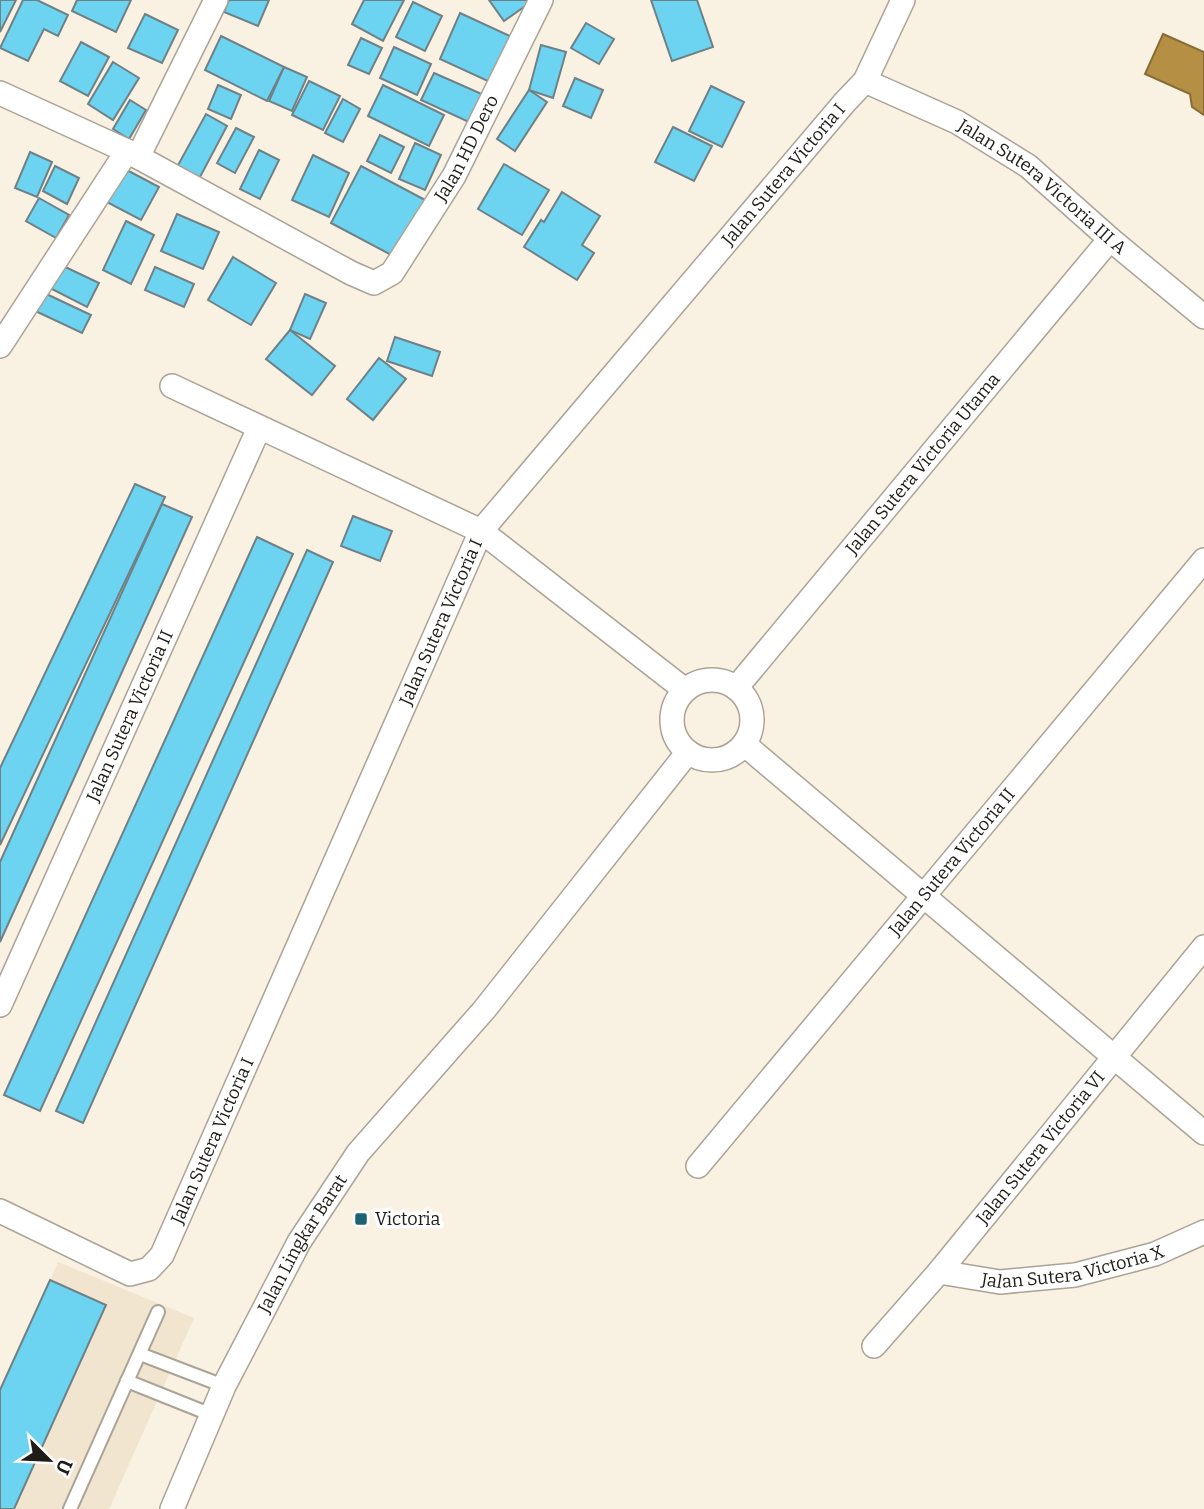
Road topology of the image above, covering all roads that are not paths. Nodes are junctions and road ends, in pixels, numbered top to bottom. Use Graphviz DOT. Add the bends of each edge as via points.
graph roads {
  1 [pos="216,0"];
  2 [pos="541,0"];
  3 [pos="904,0"];
  4 [pos="865,81"];
  5 [pos="0,93"];
  6 [pos="132,154"];
  7 [pos="1110,239"];
  8 [pos="1204,317"];
  9 [pos="0,345"];
  10 [pos="172,386"];
  11 [pos="259,428"];
  12 [pos="481,531"];
  13 [pos="1204,560"];
  14 [pos="736,688"];
  15 [pos="685,691"];
  16 [pos="744,744"];
  17 [pos="688,752"];
  18 [pos="924,897"];
  19 [pos="1204,947"];
  20 [pos="0,1005"];
  21 [pos="1113,1056"];
  22 [pos="1204,1133"];
  23 [pos="698,1166"];
  24 [pos="0,1211"];
  25 [pos="1204,1232"];
  26 [pos="939,1272"];
  27 [pos="158,1312"];
  28 [pos="874,1346"];
  29 [pos="139,1354"];
  30 [pos="127,1381"];
  31 [pos="224,1386"];
  32 [pos="212,1415"];
  33 [pos="70,1509"];
  34 [pos="172,1509"];
  1 -- 6 [label="street"];
  2 -- 6 [label="street, Jalan HD Dero" via="454,176 392,273 374,283"];
  3 -- 4 [label="street, Jalan Sutera Victoria I"];
  4 -- 7 [label="street, Jalan Sutera Victoria III A" via="957,122 1028,166"];
  4 -- 12 [label="street, Jalan Sutera Victoria I"];
  5 -- 6 [label="street"];
  6 -- 9 [label="street"];
  7 -- 8 [label="street, Jalan Sutera Victoria III A"];
  7 -- 14 [label="street, Jalan Sutera Victoria Utama"];
  10 -- 11 [label="street"];
  11 -- 12 [label="street"];
  11 -- 20 [label="street, Jalan Sutera Victoria II"];
  12 -- 15 [label="street"];
  12 -- 24 [label="street, Jalan Sutera Victoria I" via="162,1255 149,1269 130,1274"];
  13 -- 18 [label="street, Jalan Sutera Victoria II"];
  14 -- 15 [label="street" via="710,680"];
  14 -- 16 [label="street" via="747,699 752,714"];
  15 -- 17 [label="street" via="672,715 673,729"];
  16 -- 17 [label="street" via="735,753 711,760"];
  16 -- 18 [label="street"];
  17 -- 31 [label="street, Jalan Lingkar Barat" via="484,1010 358,1153 299,1242"];
  18 -- 21 [label="street"];
  18 -- 23 [label="street, Jalan Sutera Victoria II"];
  19 -- 21 [label="street, Jalan Sutera Victoria VI"];
  21 -- 22 [label="street"];
  21 -- 26 [label="street, Jalan Sutera Victoria VI"];
  25 -- 26 [label="street, Jalan Sutera Victoria X" via="1156,1254 1075,1275 1000,1282"];
  26 -- 28 [label="street, Jalan Sutera Victoria VI"];
  27 -- 29 [label="lane"];
  29 -- 30 [label="lane"];
  29 -- 31 [label="lane"];
  30 -- 32 [label="lane"];
  30 -- 33 [label="lane"];
  31 -- 32 [label="street, Jalan Lingkar Barat"];
  32 -- 34 [label="street, Jalan Lingkar Barat"];
}
